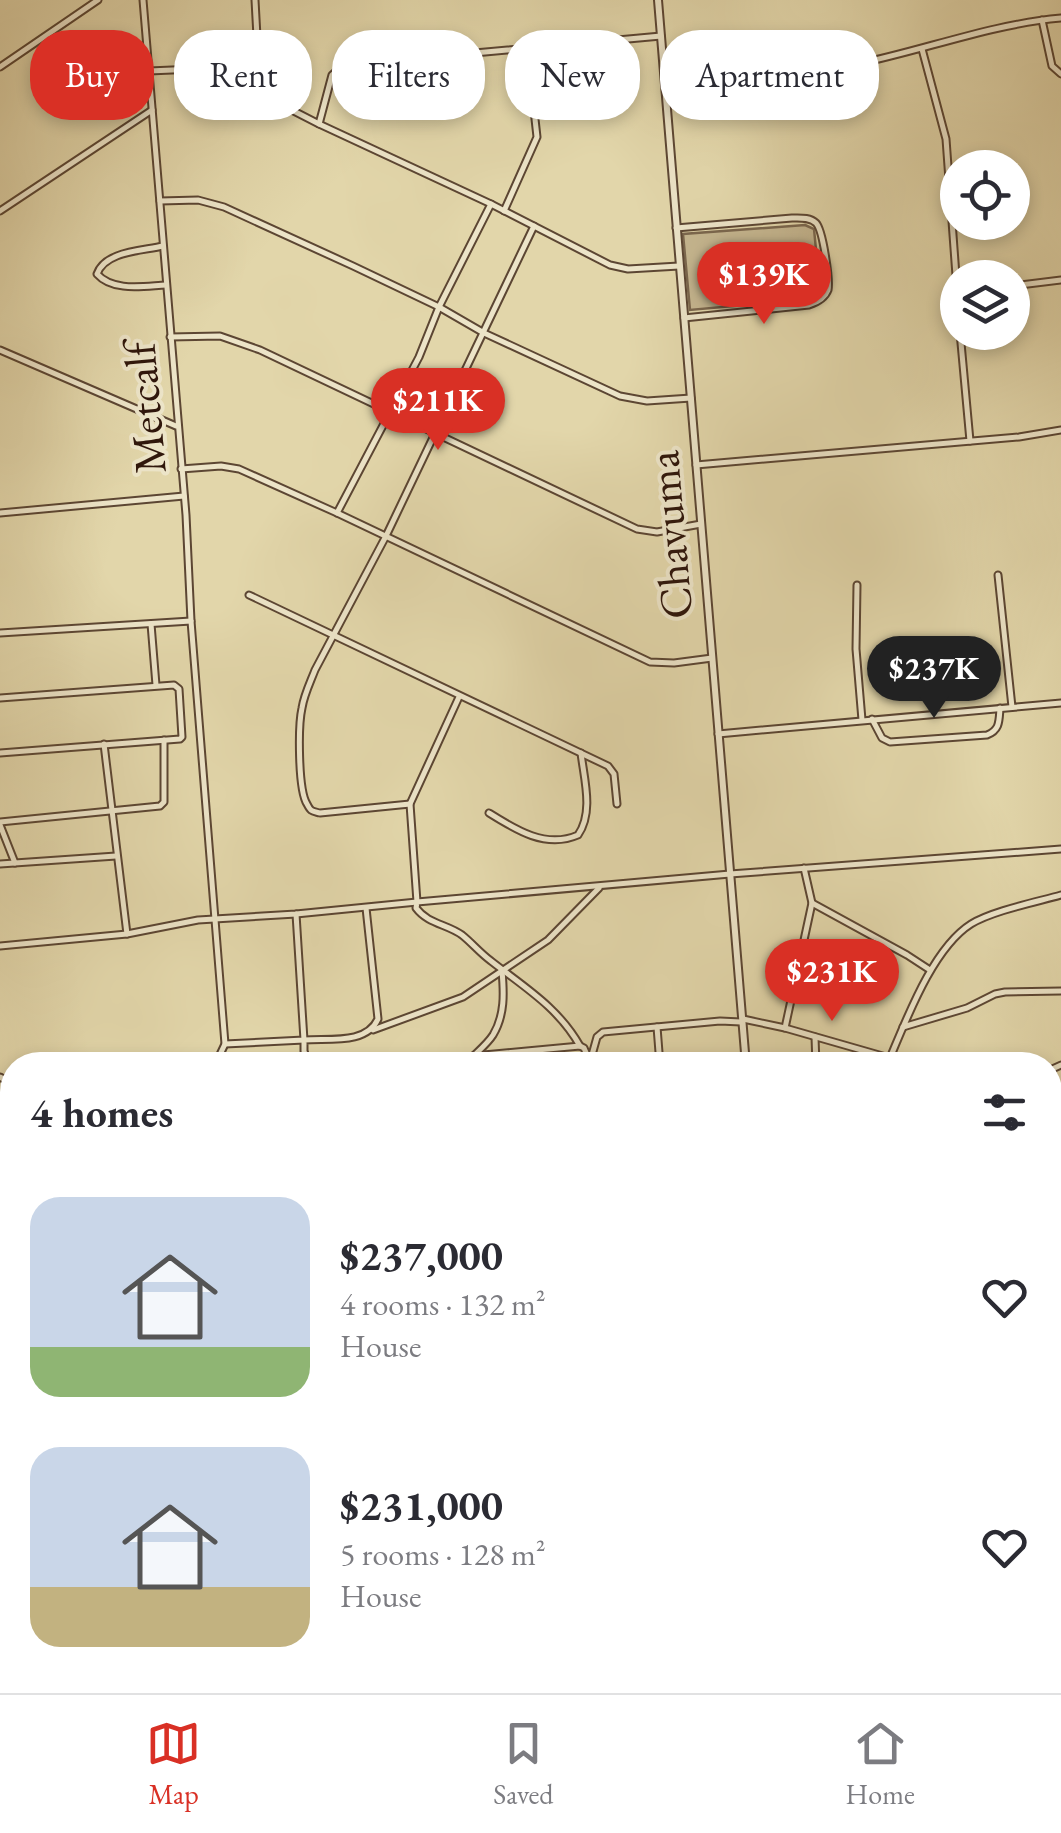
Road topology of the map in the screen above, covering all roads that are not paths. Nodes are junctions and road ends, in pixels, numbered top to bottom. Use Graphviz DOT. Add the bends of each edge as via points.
graph roads {
  1 [pos="98,0"];
  2 [pos="143,0"];
  3 [pos="255,0"];
  4 [pos="658,0"];
  5 [pos="1061,18"];
  6 [pos="1042,20"];
  7 [pos="146,30"];
  8 [pos="257,30"];
  9 [pos="660,30"];
  10 [pos="505,49"];
  11 [pos="922,49"];
  12 [pos="879,59"];
  13 [pos="2,64"];
  14 [pos="1061,74"];
  15 [pos="137,120"];
  16 [pos="153,120"];
  17 [pos="312,120"];
  18 [pos="535,120"];
  19 [pos="668,120"];
  20 [pos="320,124"];
  21 [pos="160,201"];
  22 [pos="491,204"];
  23 [pos="0,211"];
  24 [pos="504,211"];
  25 [pos="534,226"];
  26 [pos="676,228"];
  27 [pos="163,246"];
  28 [pos="955,260"];
  29 [pos="679,266"];
  30 [pos="1061,280"];
  31 [pos="1030,284"];
  32 [pos="166,285"];
  33 [pos="439,307"];
  34 [pos="684,318"];
  35 [pos="484,333"];
  36 [pos="170,336"];
  37 [pos="0,350"];
  38 [pos="962,350"];
  39 [pos="691,398"];
  40 [pos="392,411"];
  41 [pos="178,426"];
  42 [pos="1061,430"];
  43 [pos="435,432"];
  44 [pos="970,441"];
  45 [pos="696,465"];
  46 [pos="181,469"];
  47 [pos="184,496"];
  48 [pos="0,513"];
  49 [pos="337,513"];
  50 [pos="701,524"];
  51 [pos="386,536"];
  52 [pos="998,576"];
  53 [pos="856,585"];
  54 [pos="249,595"];
  55 [pos="190,621"];
  56 [pos="152,624"];
  57 [pos="0,633"];
  58 [pos="333,636"];
  59 [pos="712,658"];
  60 [pos="156,686"];
  61 [pos="460,697"];
  62 [pos="0,698"];
  63 [pos="1061,703"];
  64 [pos="1012,707"];
  65 [pos="1000,708"];
  66 [pos="862,720"];
  67 [pos="872,720"];
  68 [pos="718,734"];
  69 [pos="164,740"];
  70 [pos="104,744"];
  71 [pos="0,752"];
  72 [pos="581,753"];
  73 [pos="410,804"];
  74 [pos="616,804"];
  75 [pos="112,811"];
  76 [pos="489,813"];
  77 [pos="0,824"];
  78 [pos="1061,849"];
  79 [pos="116,856"];
  80 [pos="15,863"];
  81 [pos="0,864"];
  82 [pos="804,868"];
  83 [pos="730,874"];
  84 [pos="602,885"];
  85 [pos="1061,895"];
  86 [pos="418,902"];
  87 [pos="812,903"];
  88 [pos="366,908"];
  89 [pos="296,914"];
  90 [pos="215,920"];
  91 [pos="126,934"];
  92 [pos="0,946"];
  93 [pos="502,970"];
  94 [pos="930,970"];
  95 [pos="1061,992"];
  96 [pos="741,1020"];
  97 [pos="658,1026"];
  98 [pos="903,1026"];
  99 [pos="785,1028"];
  100 [pos="373,1030"];
  101 [pos="814,1037"];
  102 [pos="304,1040"];
  103 [pos="224,1044"];
  104 [pos="580,1046"];
  105 [pos="220,1052"];
  106 [pos="304,1052"];
  107 [pos="476,1052"];
  108 [pos="515,1052"];
  109 [pos="587,1052"];
  110 [pos="593,1052"];
  111 [pos="659,1052"];
  112 [pos="745,1052"];
  113 [pos="815,1052"];
  114 [pos="868,1052"];
  115 [pos="892,1052"];
  1 -- 13 [label="street"];
  2 -- 7 [label="street, Metcalf"];
  3 -- 8 [label="street"];
  4 -- 9 [label="street, Chavuma"];
  5 -- 6 [label="street"];
  6 -- 11 [label="street"];
  6 -- 14 [label="street" via="1052,66"];
  10 -- 20 [label="street" via="343,65 332,75"];
  11 -- 12 [label="street"];
  11 -- 28 [label="street" via="946,138"];
  15 -- 23 [label="street"];
  16 -- 21 [label="street, Metcalf"];
  17 -- 20 [label="street"];
  18 -- 24 [label="street" via="537,137"];
  19 -- 26 [label="street, Chavuma"];
  20 -- 22 [label="street"];
  21 -- 27 [label="street, Metcalf"];
  21 -- 33 [label="street" via="224,207"];
  22 -- 24 [label="street"];
  22 -- 33 [label="street"];
  24 -- 25 [label="street"];
  25 -- 29 [label="street" via="628,270"];
  25 -- 35 [label="street"];
  26 -- 29 [label="street, Chavuma"];
  26 -- 34 [label="street" via="808,218 821,234 829,284 827,294 810,305"];
  27 -- 32 [label="street, Metcalf"];
  27 -- 32 [label="street" via="110,259 97,274 116,285"];
  29 -- 34 [label="street, Chavuma"];
  30 -- 31 [label="street"];
  32 -- 36 [label="street, Metcalf"];
  33 -- 35 [label="street"];
  33 -- 40 [label="street"];
  34 -- 39 [label="street, Chavuma"];
  35 -- 39 [label="street" via="620,396"];
  35 -- 43 [label="street"];
  36 -- 40 [label="street" via="234,340"];
  36 -- 41 [label="street, Metcalf"];
  37 -- 41 [label="street"];
  38 -- 44 [label="street"];
  39 -- 45 [label="street, Chavuma"];
  40 -- 43 [label="street"];
  40 -- 49 [label="street"];
  41 -- 46 [label="street, Metcalf"];
  42 -- 44 [label="street"];
  43 -- 50 [label="street" via="637,529"];
  43 -- 51 [label="street"];
  44 -- 45 [label="street"];
  45 -- 50 [label="street, Chavuma"];
  46 -- 47 [label="street, Metcalf"];
  46 -- 49 [label="street" via="239,469"];
  47 -- 48 [label="street"];
  47 -- 55 [label="street, Metcalf"];
  49 -- 51 [label="street"];
  50 -- 59 [label="street, Chavuma"];
  51 -- 58 [label="street"];
  51 -- 59 [label="street" via="650,662"];
  52 -- 64 [label="street"];
  53 -- 66 [label="street"];
  54 -- 58 [label="street"];
  55 -- 56 [label="street"];
  55 -- 90 [label="street, Metcalf"];
  56 -- 57 [label="street"];
  56 -- 60 [label="street"];
  58 -- 61 [label="street"];
  58 -- 73 [label="street" via="300,713 307,806 320,813"];
  59 -- 68 [label="street, Chavuma"];
  60 -- 62 [label="street"];
  60 -- 69 [label="street" via="178,689 182,737"];
  61 -- 72 [label="street"];
  61 -- 73 [label="street"];
  63 -- 64 [label="street"];
  64 -- 65 [label="street"];
  65 -- 67 [label="street"];
  65 -- 67 [label="street" via="998,726 987,734 890,742"];
  66 -- 67 [label="street"];
  66 -- 68 [label="street"];
  68 -- 83 [label="street, Chavuma"];
  69 -- 70 [label="street"];
  69 -- 75 [label="street" via="163,805"];
  70 -- 71 [label="street"];
  70 -- 75 [label="street"];
  72 -- 74 [label="street" via="612,769"];
  72 -- 76 [label="street" via="586,805 578,834 534,838"];
  73 -- 86 [label="street"];
  75 -- 77 [label="street"];
  75 -- 79 [label="street"];
  77 -- 80 [label="street"];
  78 -- 82 [label="street"];
  79 -- 80 [label="street"];
  79 -- 91 [label="street"];
  80 -- 81 [label="street"];
  82 -- 83 [label="street"];
  82 -- 87 [label="street"];
  83 -- 84 [label="street"];
  83 -- 96 [label="street, Chavuma"];
  84 -- 86 [label="street"];
  84 -- 93 [label="street" via="548,940"];
  85 -- 94 [label="street" via="969,925"];
  86 -- 88 [label="street"];
  86 -- 93 [label="street" via="423,917 460,934"];
  87 -- 94 [label="street"];
  87 -- 99 [label="street"];
  88 -- 89 [label="street"];
  88 -- 100 [label="street" via="378,1019"];
  89 -- 90 [label="street"];
  89 -- 102 [label="street"];
  90 -- 91 [label="street"];
  90 -- 103 [label="street, Metcalf"];
  91 -- 92 [label="street"];
  93 -- 100 [label="street" via="463,997"];
  93 -- 104 [label="street" via="549,1004"];
  93 -- 107 [label="street" via="502,1010"];
  94 -- 98 [label="street"];
  95 -- 98 [label="street" via="995,994"];
  96 -- 97 [label="street"];
  96 -- 99 [label="street"];
  96 -- 112 [label="street, Chavuma"];
  97 -- 110 [label="street" via="599,1034"];
  97 -- 111 [label="street"];
  98 -- 115 [label="street"];
  99 -- 101 [label="street"];
  100 -- 102 [label="street" via="354,1038"];
  101 -- 113 [label="street"];
  101 -- 114 [label="street"];
  102 -- 103 [label="street"];
  102 -- 106 [label="street"];
  103 -- 105 [label="street"];
  104 -- 108 [label="street"];
  104 -- 109 [label="street"];
}
